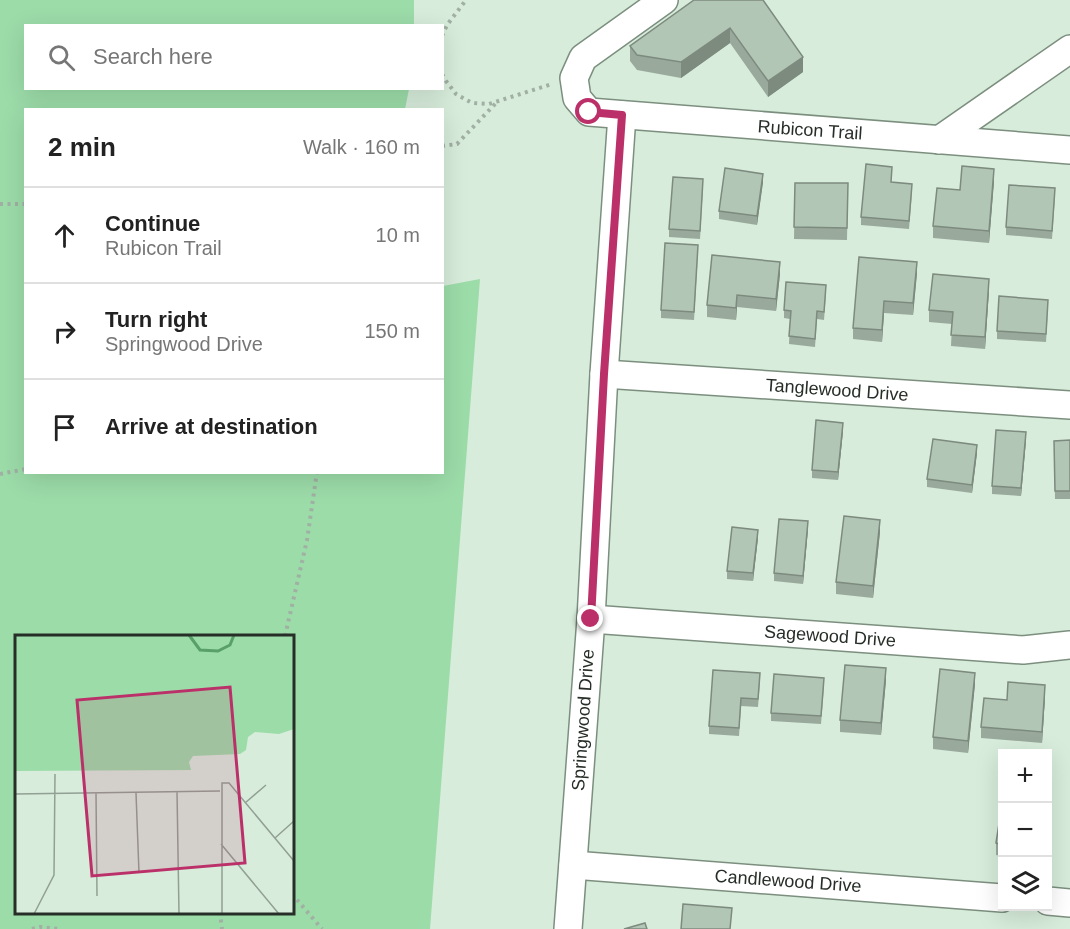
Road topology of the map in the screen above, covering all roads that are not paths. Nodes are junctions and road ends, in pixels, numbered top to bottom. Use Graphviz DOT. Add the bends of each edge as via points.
graph roads {
  1 [pos="664,0"];
  2 [pos="1070,49"];
  3 [pos="622,115"];
  4 [pos="939,140"];
  5 [pos="1070,150"];
  6 [pos="604,374"];
  7 [pos="1070,405"];
  8 [pos="591,619"];
  9 [pos="1070,645"];
  10 [pos="573,865"];
  11 [pos="998,898"];
  12 [pos="1052,901"];
  13 [pos="1070,903"];
  14 [pos="568,929"];
  1 -- 3 [label="street, Rubicon Trail" via="583,58 574,78 577,99 589,112"];
  2 -- 4 [label="street"];
  3 -- 4 [label="street, Rubicon Trail"];
  3 -- 6 [label="street, Springwood Drive"];
  4 -- 5 [label="street, Rubicon Trail"];
  6 -- 7 [label="street, Tanglewood Drive"];
  6 -- 8 [label="street, Springwood Drive"];
  8 -- 9 [label="street, Sagewood Drive" via="1023,650"];
  8 -- 10 [label="street, Springwood Drive"];
  10 -- 11 [label="street, Candlewood Drive"];
  10 -- 14 [label="street, Springwood Drive"];
  12 -- 13 [label="street"];
}
